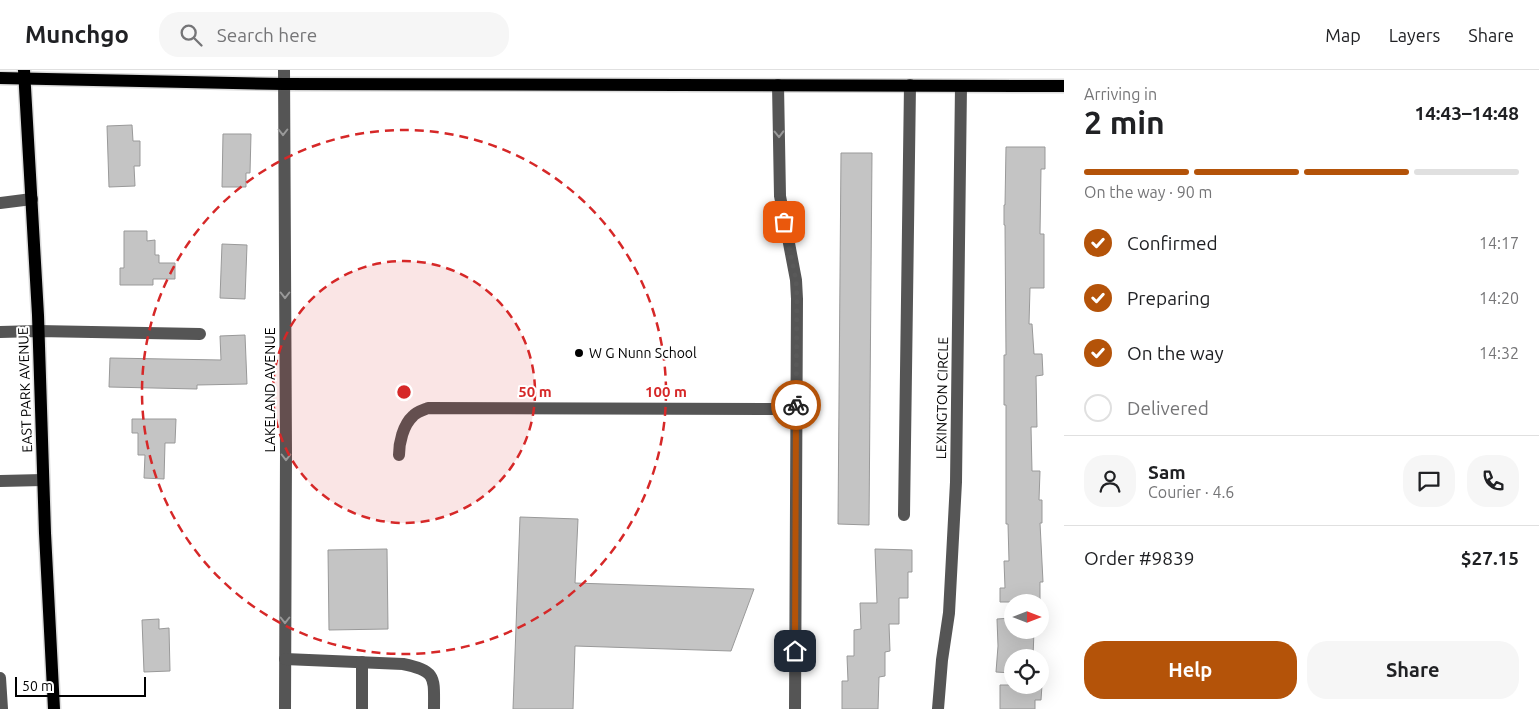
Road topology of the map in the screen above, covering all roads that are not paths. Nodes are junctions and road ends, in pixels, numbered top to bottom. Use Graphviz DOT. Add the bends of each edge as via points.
graph roads {
  1 [pos="284,70"];
  2 [pos="25,75"];
  3 [pos="0,78"];
  4 [pos="283,84"];
  5 [pos="778,85"];
  6 [pos="910,85"];
  7 [pos="961,86"];
  8 [pos="1064,86"];
  9 [pos="32,199"];
  10 [pos="0,203"];
  11 [pos="38,331"];
  12 [pos="0,332"];
  13 [pos="200,334"];
  14 [pos="796,410"];
  15 [pos="399,456"];
  16 [pos="43,480"];
  17 [pos="0,482"];
  18 [pos="904,515"];
  19 [pos="285,659"];
  20 [pos="362,662"];
  21 [pos="0,678"];
  22 [pos="2,709"];
  23 [pos="54,709"];
  24 [pos="285,709"];
  25 [pos="362,709"];
  26 [pos="434,709"];
  27 [pos="795,709"];
  28 [pos="938,709"];
  1 -- 4 [label="street, LAKELAND AVENUE"];
  2 -- 3 [label="main road"];
  2 -- 4 [label="main road"];
  2 -- 9 [label="main road, EAST PARK AVENUE"];
  4 -- 5 [label="main road"];
  4 -- 19 [label="street, LAKELAND AVENUE, one-way"];
  5 -- 6 [label="main road"];
  5 -- 14 [label="street, one-way" via="780,196 796,280"];
  6 -- 7 [label="main road"];
  6 -- 18 [label="street"];
  7 -- 8 [label="main road"];
  7 -- 28 [label="street, LEXINGTON CIRCLE" via="956,482 949,613"];
  9 -- 10 [label="street"];
  9 -- 11 [label="main road, EAST PARK AVENUE"];
  11 -- 12 [label="street"];
  11 -- 13 [label="street"];
  11 -- 16 [label="main road, EAST PARK AVENUE"];
  14 -- 15 [label="street" via="428,408 413,416 404,430"];
  14 -- 27 [label="street"];
  16 -- 17 [label="street"];
  16 -- 23 [label="main road, EAST PARK AVENUE"];
  19 -- 20 [label="street"];
  19 -- 24 [label="street, LAKELAND AVENUE"];
  20 -- 25 [label="street"];
  20 -- 26 [label="street" via="403,664 428,672 434,681"];
  21 -- 22 [label="street"];
}
